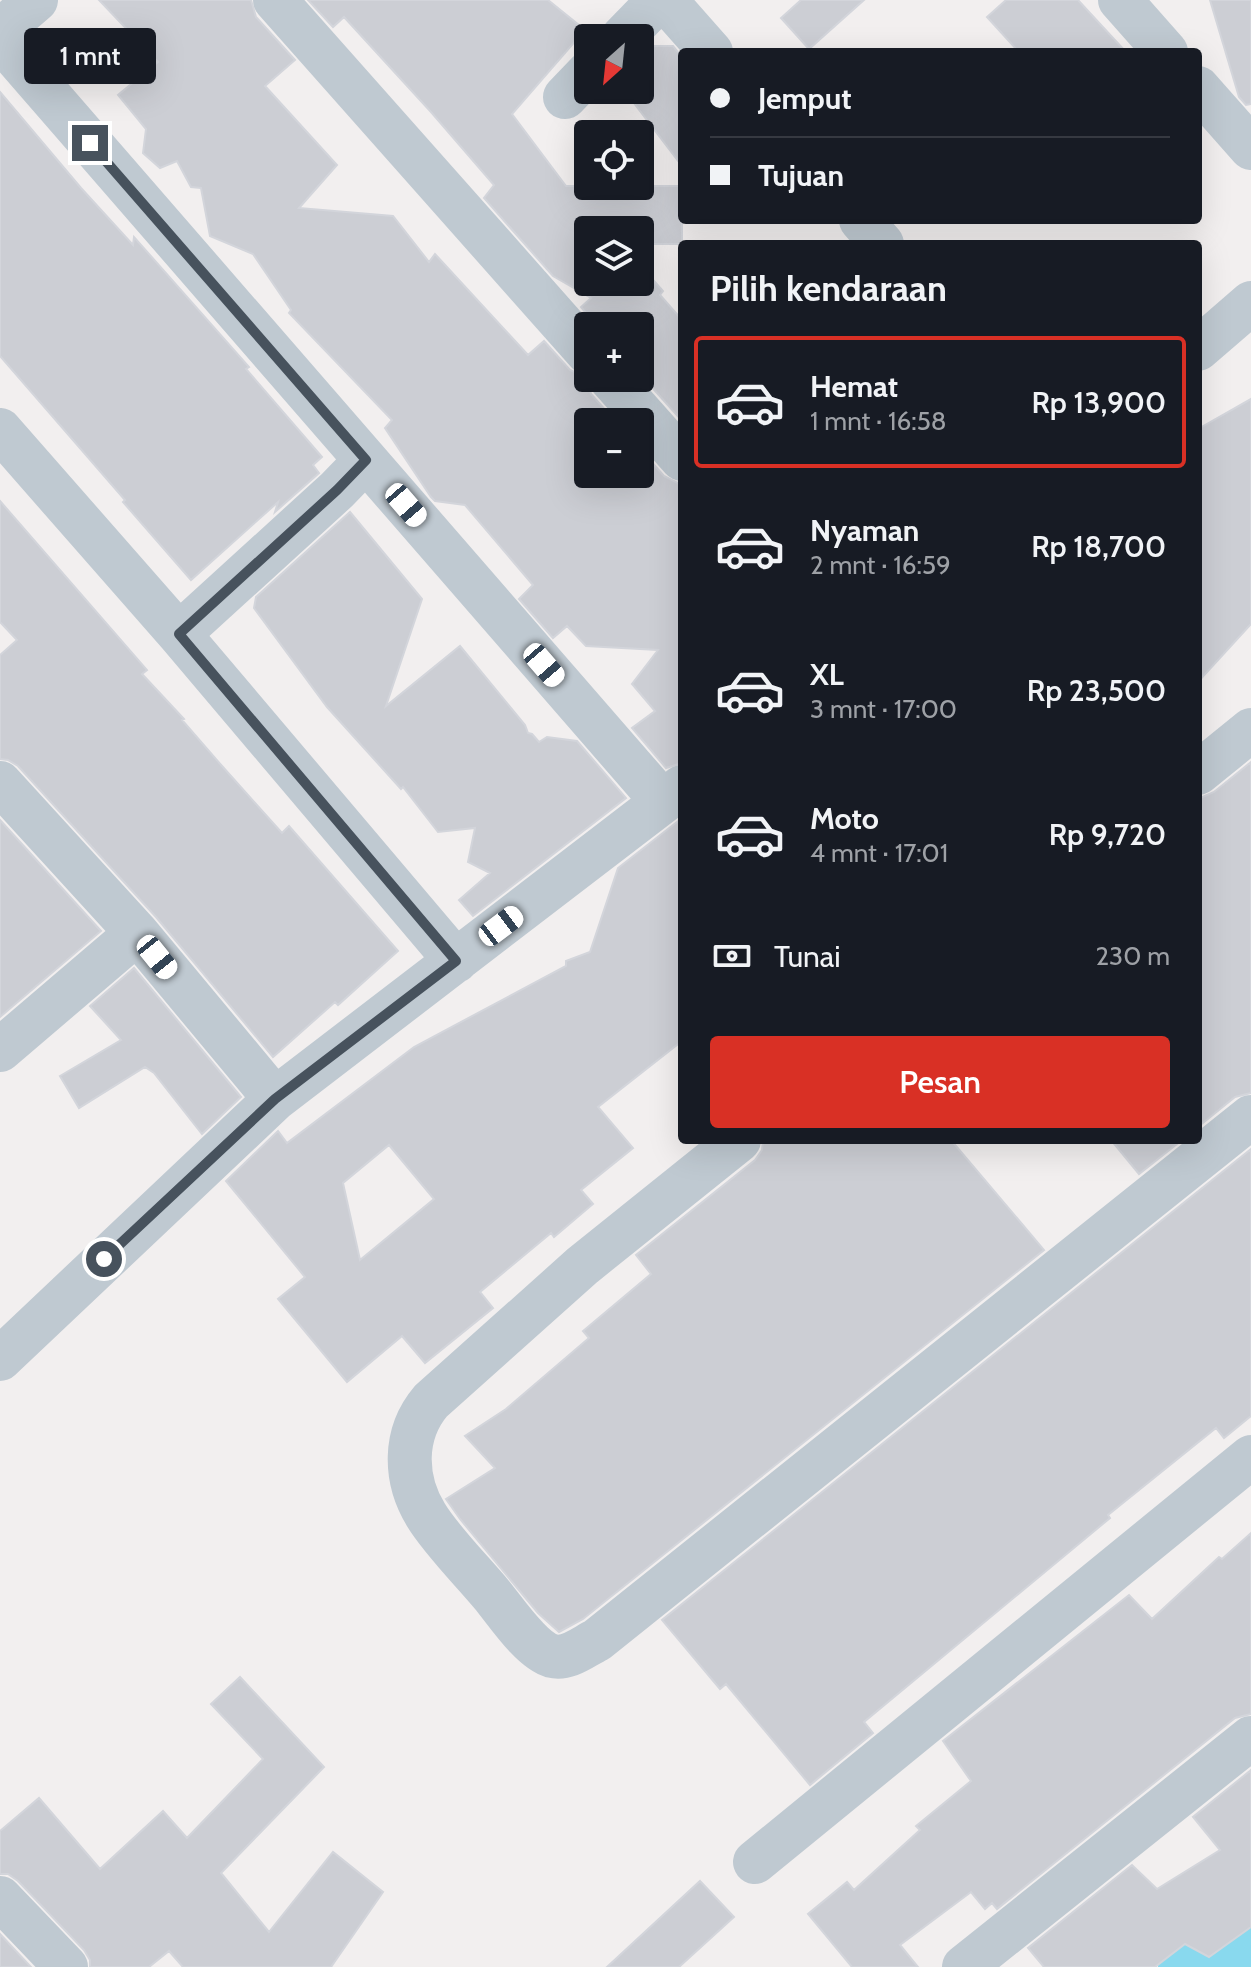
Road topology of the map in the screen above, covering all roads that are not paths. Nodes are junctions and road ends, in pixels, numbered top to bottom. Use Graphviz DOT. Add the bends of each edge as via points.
graph roads {
  1 [pos="36,0"];
  2 [pos="275,0"];
  3 [pos="662,0"];
  4 [pos="1120,0"];
  5 [pos="637,24"];
  6 [pos="0,31"];
  7 [pos="0,39"];
  8 [pos="707,48"];
  9 [pos="1162,48"];
  10 [pos="1202,93"];
  11 [pos="1251,148"];
  12 [pos="864,224"];
  13 [pos="878,240"];
  14 [pos="1251,303"];
  15 [pos="574,337"];
  16 [pos="1202,346"];
  17 [pos="622,392"];
  18 [pos="3,438"];
  19 [pos="678,454"];
  20 [pos="366,460"];
  21 [pos="179,634"];
  22 [pos="1251,730"];
  23 [pos="1202,770"];
  24 [pos="0,783"];
  25 [pos="672,794"];
  26 [pos="137,933"];
  27 [pos="456,961"];
  28 [pos="0,1050"];
  29 [pos="275,1099"];
  30 [pos="1251,1117"];
  31 [pos="734,1144"];
  32 [pos="0,1359"];
  33 [pos="1251,1457"];
  34 [pos="1251,1738"];
  35 [pos="755,1862"];
  36 [pos="0,1898"];
  37 [pos="66,1967"];
  38 [pos="964,1967"];
  1 -- 6 [label="street"];
  2 -- 15 [label="street"];
  3 -- 5 [label="street"];
  3 -- 8 [label="street"];
  4 -- 9 [label="street"];
  7 -- 20 [label="street"];
  10 -- 11 [label="street"];
  12 -- 13 [label="street"];
  14 -- 16 [label="street"];
  17 -- 19 [label="street"];
  18 -- 21 [label="street"];
  20 -- 21 [label="street"];
  20 -- 25 [label="street"];
  21 -- 27 [label="street"];
  22 -- 23 [label="street"];
  24 -- 26 [label="street"];
  25 -- 27 [label="street"];
  26 -- 28 [label="street"];
  26 -- 29 [label="street"];
  27 -- 29 [label="street"];
  29 -- 32 [label="street"];
  30 -- 31 [label="street" via="597,1640 564,1657 549,1655 533,1644 425,1514 409,1472 417,1417 582,1266"];
  33 -- 35 [label="street"];
  34 -- 38 [label="street"];
  36 -- 37 [label="street"];
}
